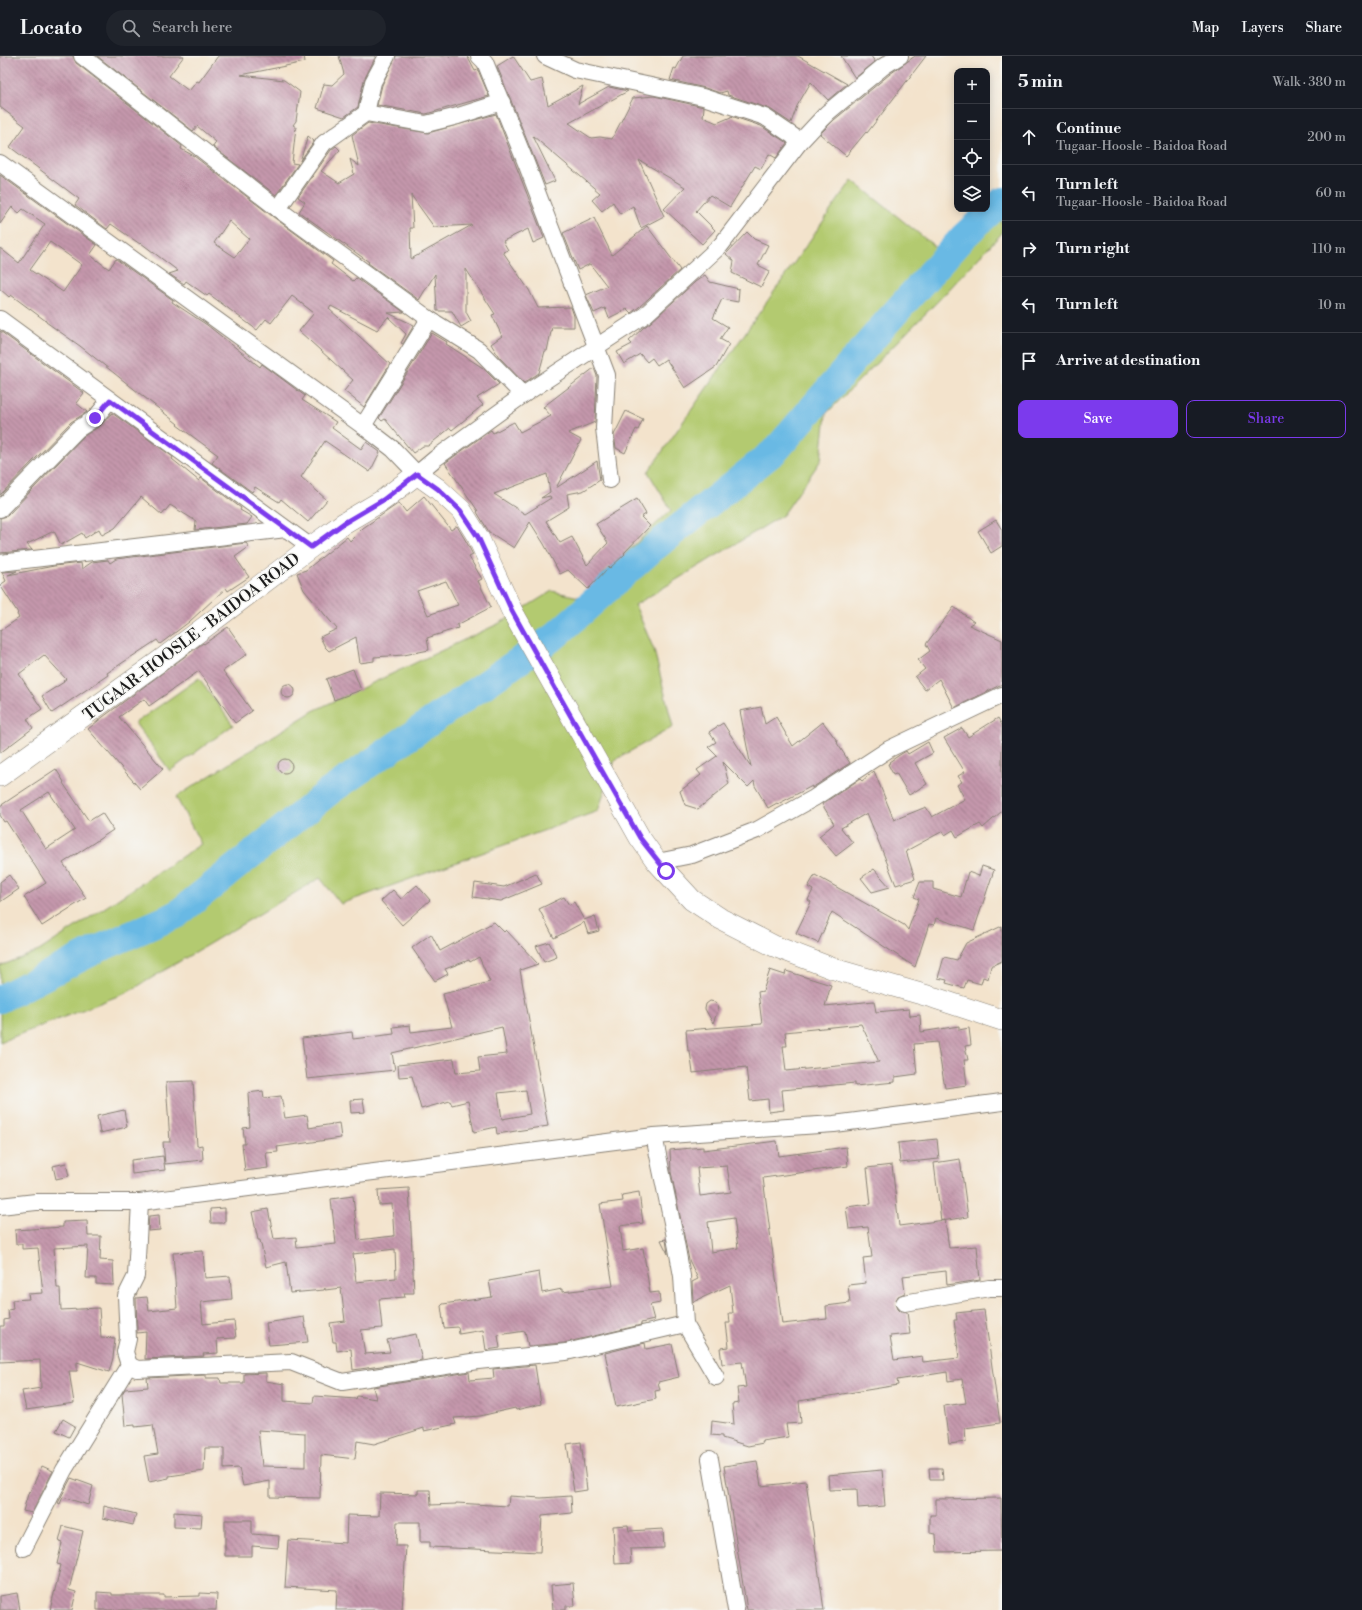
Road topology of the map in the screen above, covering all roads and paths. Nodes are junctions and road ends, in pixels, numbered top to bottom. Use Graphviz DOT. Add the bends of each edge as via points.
graph roads {
  1 [pos="82,56"];
  2 [pos="387,56"];
  3 [pos="545,56"];
  4 [pos="900,56"];
  5 [pos="484,58"];
  6 [pos="881,61"];
  7 [pos="502,102"];
  8 [pos="366,113"];
  9 [pos="799,143"];
  10 [pos="0,163"];
  11 [pos="278,208"];
  12 [pos="0,319"];
  13 [pos="429,319"];
  14 [pos="597,347"];
  15 [pos="523,395"];
  16 [pos="110,400"];
  17 [pos="363,426"];
  18 [pos="417,474"];
  19 [pos="610,480"];
  20 [pos="0,509"];
  21 [pos="286,529"];
  22 [pos="311,547"];
  23 [pos="0,563"];
  24 [pos="1002,695"];
  25 [pos="0,776"];
  26 [pos="657,862"];
  27 [pos="1002,1020"];
  28 [pos="1002,1102"];
  29 [pos="654,1136"];
  30 [pos="140,1202"];
  31 [pos="0,1206"];
  32 [pos="1002,1288"];
  33 [pos="904,1303"];
  34 [pos="685,1324"];
  35 [pos="129,1366"];
  36 [pos="716,1377"];
  37 [pos="710,1459"];
  38 [pos="24,1548"];
  39 [pos="736,1610"];
  1 -- 11 [label="street"];
  2 -- 8 [label="street" via="373,82"];
  3 -- 9 [label="street" via="574,70 696,96 765,117"];
  4 -- 6 [label="street"];
  5 -- 7 [label="street"];
  6 -- 9 [label="street" via="826,113"];
  7 -- 8 [label="street" via="426,124"];
  7 -- 14 [label="street"];
  8 -- 11 [label="street" via="324,143"];
  9 -- 14 [label="street" via="721,245 644,315"];
  10 -- 17 [label="street"];
  11 -- 13 [label="street"];
  12 -- 16 [label="street"];
  13 -- 15 [label="street" via="480,350"];
  13 -- 17 [label="street"];
  14 -- 15 [label="street"];
  14 -- 19 [label="street" via="607,375 604,428"];
  15 -- 18 [label="street"];
  16 -- 20 [label="street" via="95,418 78,428"];
  16 -- 21 [label="street"];
  17 -- 18 [label="street" via="393,449"];
  18 -- 22 [label="main road, TUGAAR-HOOSLE - BAIDOA ROAD" via="383,500 344,523"];
  18 -- 26 [label="main road" via="460,510 478,537 512,611 640,838"];
  21 -- 22 [label="street"];
  21 -- 23 [label="street"];
  22 -- 25 [label="main road, TUGAAR-HOOSLE - BAIDOA ROAD" via="157,663"];
  24 -- 26 [label="street" via="889,749 814,798 757,830 692,855"];
  26 -- 27 [label="main road" via="692,900 721,919 774,946 834,969"];
  28 -- 29 [label="street" via="834,1124"];
  29 -- 30 [label="street"];
  29 -- 34 [label="street" via="681,1268"];
  30 -- 31 [label="street" via="36,1202"];
  30 -- 35 [label="street" via="136,1276 126,1296 128,1339 125,1352"];
  32 -- 33 [label="street"];
  34 -- 35 [label="street" via="566,1352 478,1361 342,1382 291,1362 137,1369"];
  34 -- 36 [label="street"];
  35 -- 38 [label="street" via="64,1470"];
  37 -- 39 [label="street"];
}
